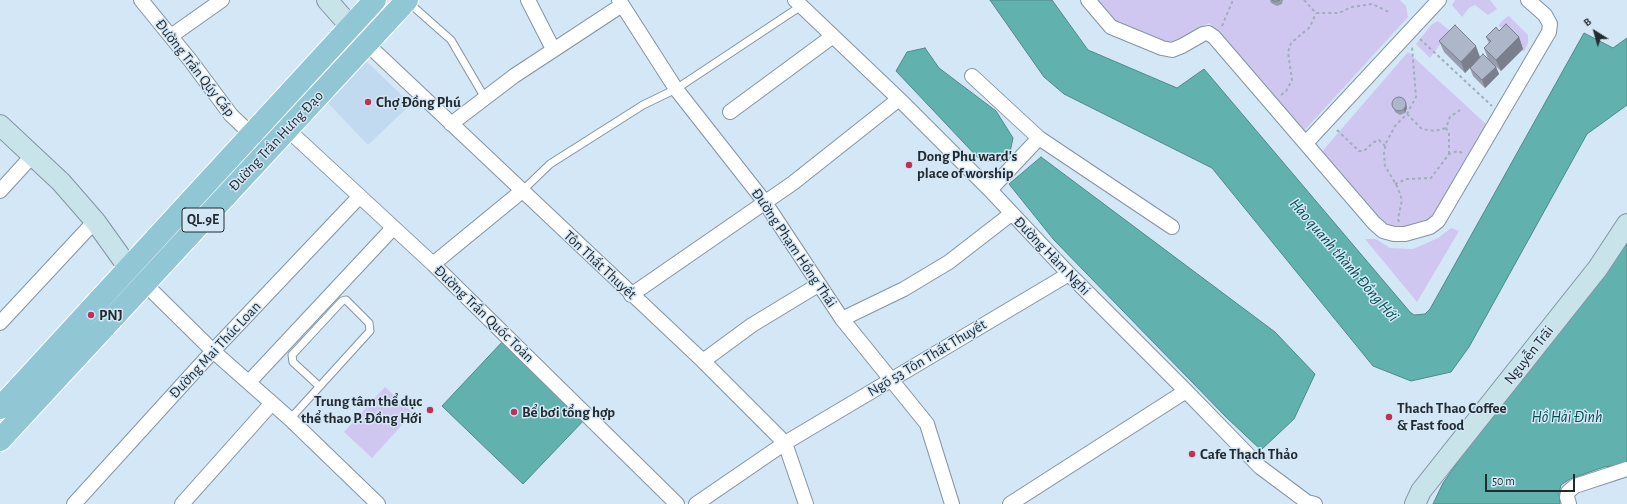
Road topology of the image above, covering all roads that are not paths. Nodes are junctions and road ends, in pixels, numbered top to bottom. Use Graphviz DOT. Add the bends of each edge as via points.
graph roads {
  1 [pos="142,0"];
  2 [pos="222,0"];
  3 [pos="326,0"];
  4 [pos="375,0"];
  5 [pos="406,0"];
  6 [pos="528,0"];
  7 [pos="1088,0"];
  8 [pos="1439,0"];
  9 [pos="1528,0"];
  10 [pos="620,3"];
  11 [pos="798,3"];
  12 [pos="350,26"];
  13 [pos="171,36"];
  14 [pos="833,36"];
  15 [pos="366,43"];
  16 [pos="553,49"];
  17 [pos="972,76"];
  18 [pos="676,89"];
  19 [pos="484,98"];
  20 [pos="899,99"];
  21 [pos="730,112"];
  22 [pos="451,124"];
  23 [pos="0,125"];
  24 [pos="287,129"];
  25 [pos="251,134"];
  26 [pos="1040,138"];
  27 [pos="1306,143"];
  28 [pos="32,156"];
  29 [pos="990,190"];
  30 [pos="0,191"];
  31 [pos="522,191"];
  32 [pos="359,197"];
  33 [pos="764,202"];
  34 [pos="1011,214"];
  35 [pos="95,221"];
  36 [pos="1627,224"];
  37 [pos="1172,227"];
  38 [pos="393,228"];
  39 [pos="433,264"];
  40 [pos="128,267"];
  41 [pos="1069,274"];
  42 [pos="144,283"];
  43 [pos="818,285"];
  44 [pos="631,295"];
  45 [pos="842,319"];
  46 [pos="0,323"];
  47 [pos="213,350"];
  48 [pos="703,361"];
  49 [pos="891,379"];
  50 [pos="249,382"];
  51 [pos="319,386"];
  52 [pos="1186,390"];
  53 [pos="272,403"];
  54 [pos="0,408"];
  55 [pos="290,419"];
  56 [pos="0,440"];
  57 [pos="785,443"];
  58 [pos="1627,469"];
  59 [pos="377,503"];
  60 [pos="804,503"];
  61 [pos="74,504"];
  62 [pos="182,504"];
  63 [pos="677,504"];
  64 [pos="696,504"];
  65 [pos="952,504"];
  66 [pos="1010,504"];
  67 [pos="1315,504"];
  68 [pos="1415,504"];
  69 [pos="1569,504"];
  1 -- 13 [label="street, Đường Trần Qúy Cáp"];
  2 -- 13 [label="street"];
  3 -- 12 [label="street"];
  4 -- 12 [label="main road, Đường Trần Hưng Đạo / QL.9E"];
  5 -- 15 [label="main road, Đường Trần Hưng Đạo / QL.9E"];
  5 -- 19 [label="lane" via="451,40"];
  6 -- 16 [label="street"];
  7 -- 27 [label="street" via="1111,28 1162,48 1172,50 1203,34 1214,36"];
  8 -- 27 [label="street"];
  9 -- 27 [label="street" via="1545,15 1550,24 1549,32 1438,221 1430,227 1404,234 1383,231"];
  10 -- 16 [label="street"];
  10 -- 18 [label="street, Đường Phạm Hồng Thái"];
  11 -- 14 [label="street, Đường Hàm Nghi"];
  11 -- 18 [label="lane"];
  12 -- 15 [label="main road"];
  12 -- 25 [label="main road, Đường Trần Hưng Đạo / QL.9E"];
  13 -- 25 [label="street, Đường Trần Qúy Cáp" via="230,115"];
  14 -- 20 [label="street, Đường Hàm Nghi"];
  14 -- 21 [label="street"];
  15 -- 22 [label="street, Tôn Thất Thuyết"];
  15 -- 24 [label="main road, Đường Trần Hưng Đạo / QL.9E"];
  16 -- 19 [label="street"];
  17 -- 26 [label="street"];
  18 -- 31 [label="lane" via="643,105 550,164"];
  18 -- 33 [label="street, Đường Phạm Hồng Thái"];
  19 -- 22 [label="street"];
  20 -- 29 [label="street, Đường Hàm Nghi"];
  20 -- 33 [label="street" via="812,169"];
  22 -- 31 [label="street, Tôn Thất Thuyết"];
  23 -- 28 [label="street"];
  24 -- 32 [label="street, Đường Trần Quốc Toản"];
  24 -- 42 [label="main road, Đường Trần Hưng Đạo / QL.9E"];
  25 -- 40 [label="main road, Đường Trần Hưng Đạo / QL.9E"];
  26 -- 29 [label="street"];
  26 -- 37 [label="street"];
  28 -- 30 [label="street"];
  28 -- 35 [label="street" via="61,182"];
  29 -- 34 [label="street, Đường Hàm Nghi"];
  31 -- 39 [label="street"];
  31 -- 44 [label="street, Tôn Thất Thuyết"];
  32 -- 38 [label="street, Đường Trần Quốc Toản"];
  32 -- 47 [label="street, Đường Mai Thúc Loan"];
  33 -- 43 [label="street, Đường Phạm Hồng Thái"];
  33 -- 44 [label="street"];
  34 -- 41 [label="street, Đường Hàm Nghi"];
  34 -- 45 [label="street" via="949,262 904,289"];
  35 -- 40 [label="street"];
  35 -- 46 [label="street"];
  36 -- 68 [label="street, Nguyễn Trãi" via="1598,268 1421,491"];
  38 -- 39 [label="street, Đường Trần Quốc Toản"];
  38 -- 50 [label="street"];
  39 -- 63 [label="street, Đường Trần Quốc Toản"];
  40 -- 42 [label="main road"];
  40 -- 54 [label="main road, Đường Trần Hưng Đạo / QL.9E"];
  41 -- 49 [label="street, Ngõ 53 Tôn Thất Thuyết"];
  41 -- 52 [label="street, Đường Hàm Nghi"];
  42 -- 47 [label="street"];
  42 -- 56 [label="main road, Đường Trần Hưng Đạo / QL.9E"];
  43 -- 45 [label="street, Đường Phạm Hồng Thái"];
  43 -- 48 [label="street" via="752,325"];
  44 -- 48 [label="street, Tôn Thất Thuyết"];
  45 -- 49 [label="street, Đường Phạm Hồng Thái"];
  47 -- 50 [label="street"];
  47 -- 61 [label="street, Đường Mai Thúc Loan"];
  48 -- 57 [label="street, Tôn Thất Thuyết"];
  49 -- 57 [label="street, Ngõ 53 Tôn Thất Thuyết"];
  49 -- 65 [label="street, Đường Phạm Hồng Thái" via="927,424"];
  50 -- 53 [label="street"];
  51 -- 51 [label="lane" via="370,331 369,323 346,300 342,301 292,355 293,362"];
  51 -- 55 [label="lane"];
  52 -- 66 [label="street"];
  52 -- 67 [label="street, Đường Hàm Nghi" via="1260,467 1307,502"];
  53 -- 55 [label="street"];
  53 -- 62 [label="street"];
  55 -- 59 [label="street"];
  57 -- 60 [label="street, Tôn Thất Thuyết"];
  57 -- 64 [label="street, Ngõ 53 Tôn Thất Thuyết"];
  58 -- 69 [label="street" via="1575,486 1568,492"];
}
